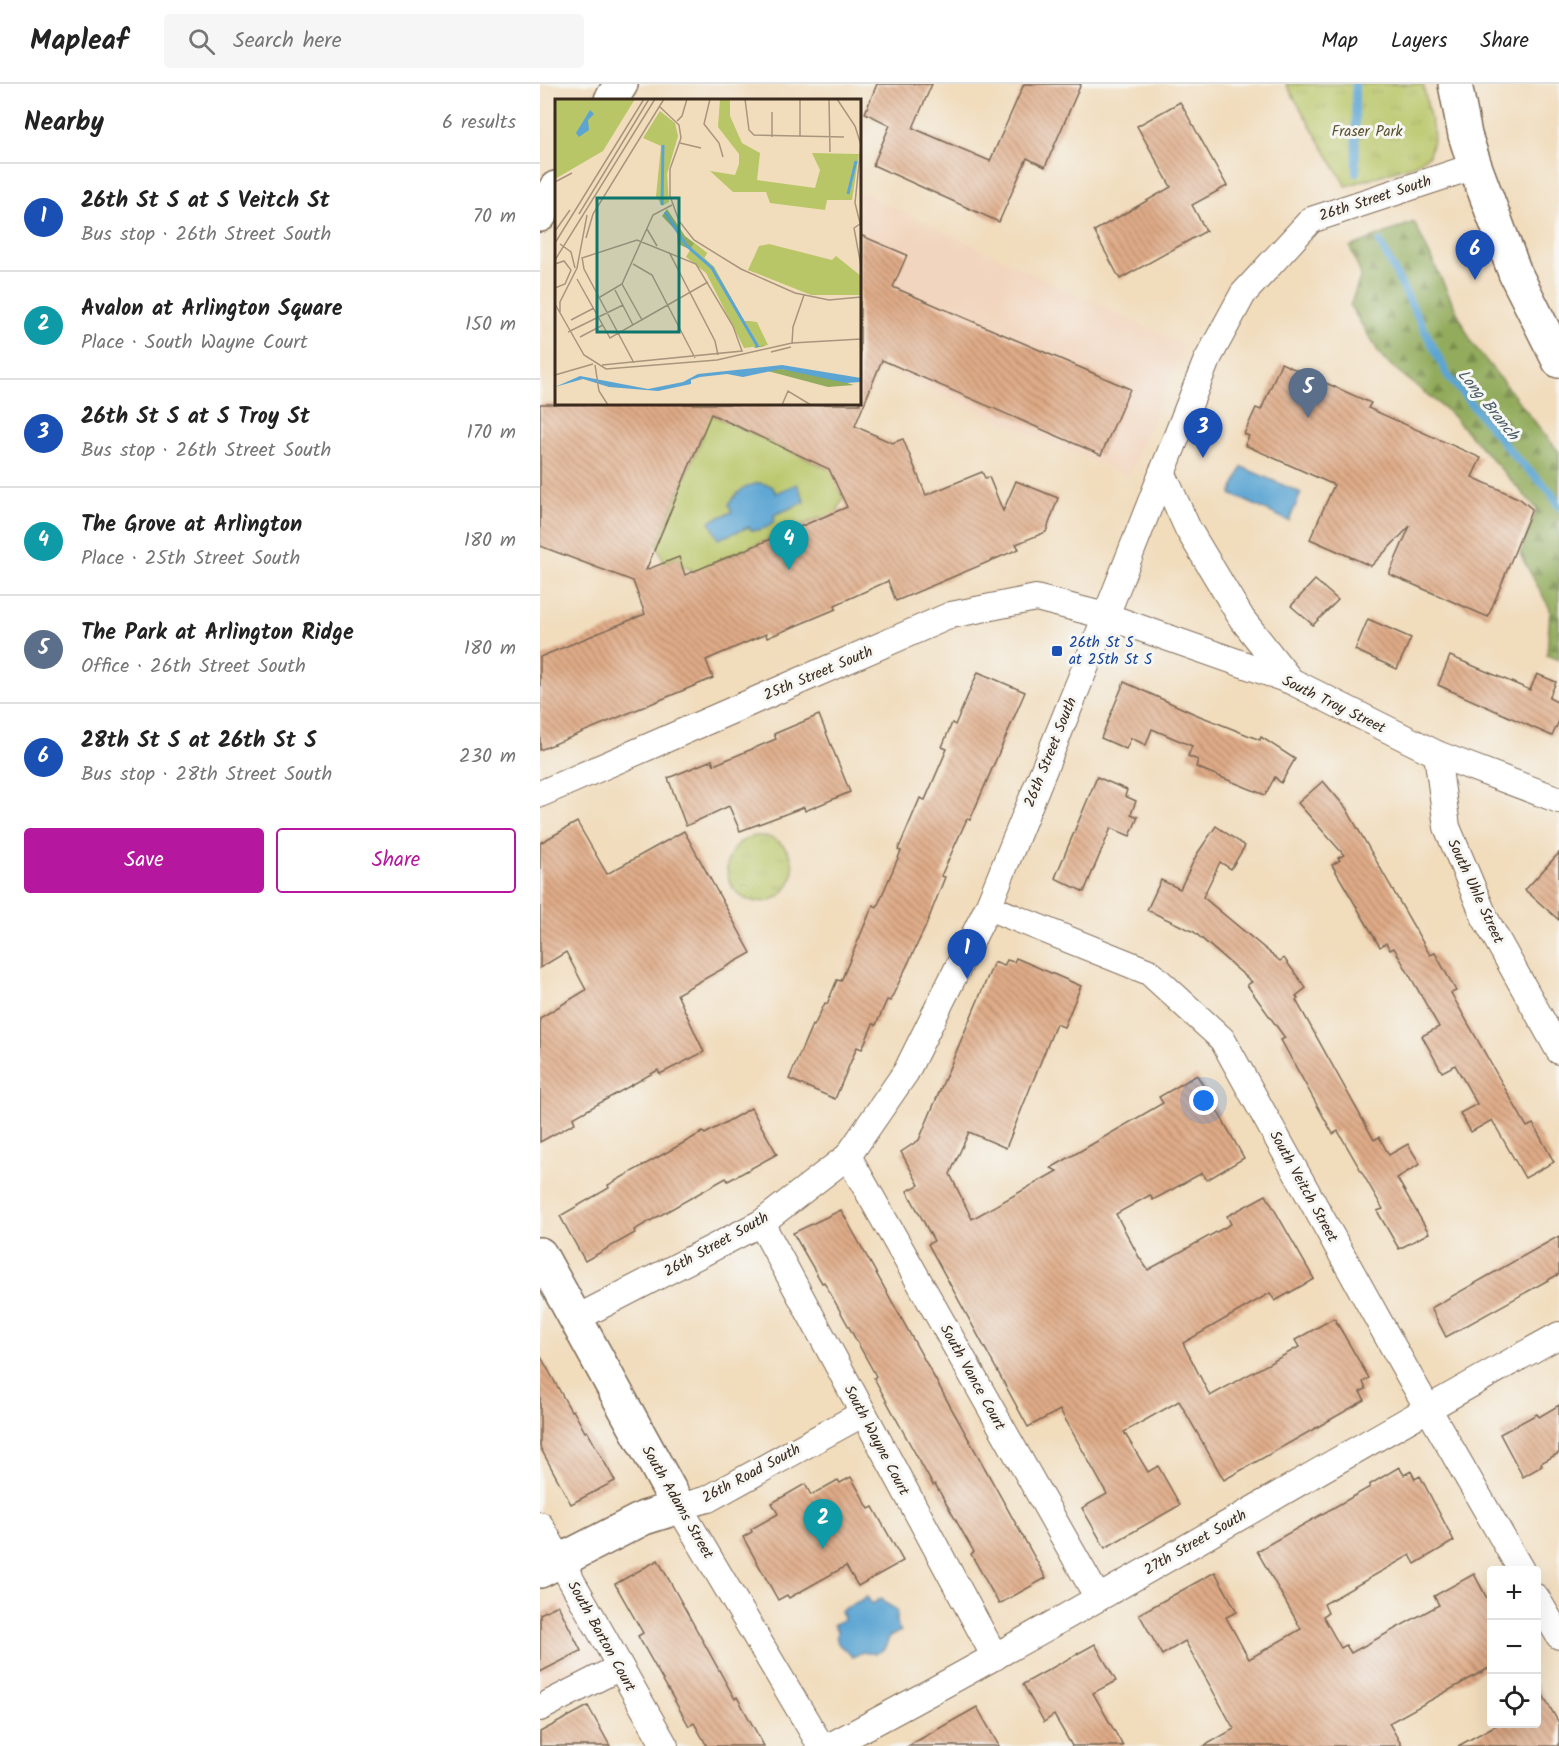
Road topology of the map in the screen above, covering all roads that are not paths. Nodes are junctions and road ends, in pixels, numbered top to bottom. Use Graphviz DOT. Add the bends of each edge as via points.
graph roads {
  1 [pos="621,84"];
  2 [pos="1455,84"];
  3 [pos="612,99"];
  4 [pos="1474,166"];
  5 [pos="555,190"];
  6 [pos="540,214"];
  7 [pos="1559,362"];
  8 [pos="1162,471"];
  9 [pos="1106,616"];
  10 [pos="1291,681"];
  11 [pos="1437,754"];
  12 [pos="540,794"];
  13 [pos="1559,801"];
  14 [pos="988,907"];
  15 [pos="1559,1051"];
  16 [pos="848,1156"];
  17 [pos="761,1223"];
  18 [pos="540,1254"];
  19 [pos="577,1318"];
  20 [pos="1559,1335"];
  21 [pos="1428,1408"];
  22 [pos="862,1414"];
  23 [pos="679,1507"];
  24 [pos="540,1525"];
  25 [pos="550,1566"];
  26 [pos="1519,1566"];
  27 [pos="1098,1598"];
  28 [pos="1541,1605"];
  29 [pos="1559,1636"];
  30 [pos="995,1657"];
  31 [pos="620,1667"];
  32 [pos="540,1708"];
  33 [pos="665,1746"];
  34 [pos="821,1746"];
  35 [pos="831,1746"];
  1 -- 3 [label="street"];
  2 -- 4 [label="street"];
  4 -- 7 [label="street" via="1515,273"];
  4 -- 8 [label="street, 26th Street South" via="1311,219 1243,294 1206,362"];
  5 -- 6 [label="street"];
  8 -- 9 [label="street, 26th Street South"];
  8 -- 10 [label="street" via="1188,530 1242,620"];
  9 -- 10 [label="street, South Troy Street"];
  9 -- 12 [label="street, 25th Street South" via="1036,597 951,615"];
  9 -- 14 [label="street, 26th Street South"];
  10 -- 11 [label="street, South Troy Street"];
  11 -- 13 [label="street, South Troy Street"];
  11 -- 15 [label="street, South Uhle Street" via="1447,827 1485,918"];
  14 -- 16 [label="street, 26th Street South" via="906,1072"];
  14 -- 21 [label="street, South Veitch Street" via="1149,972 1222,1039"];
  16 -- 17 [label="street, 26th Street South"];
  16 -- 27 [label="street, South Vance Court"];
  17 -- 19 [label="street, 26th Street South"];
  17 -- 22 [label="street, South Wayne Court"];
  18 -- 19 [label="street, South Adams Street"];
  19 -- 23 [label="street, South Adams Street"];
  20 -- 21 [label="street, 27th Street South"];
  21 -- 26 [label="street, South Veitch Street"];
  21 -- 27 [label="street, 27th Street South"];
  22 -- 23 [label="street, 26th Road South" via="708,1498"];
  22 -- 30 [label="street, South Wayne Court"];
  23 -- 25 [label="street, 26th Road South" via="644,1518"];
  23 -- 34 [label="street, South Adams Street"];
  24 -- 25 [label="street, South Barton Court"];
  25 -- 31 [label="street, South Barton Court"];
  27 -- 30 [label="street, 27th Street South"];
  28 -- 29 [label="street"];
  30 -- 35 [label="street, 27th Street South"];
  31 -- 32 [label="street"];
  31 -- 33 [label="street, South Barton Court"];
}
